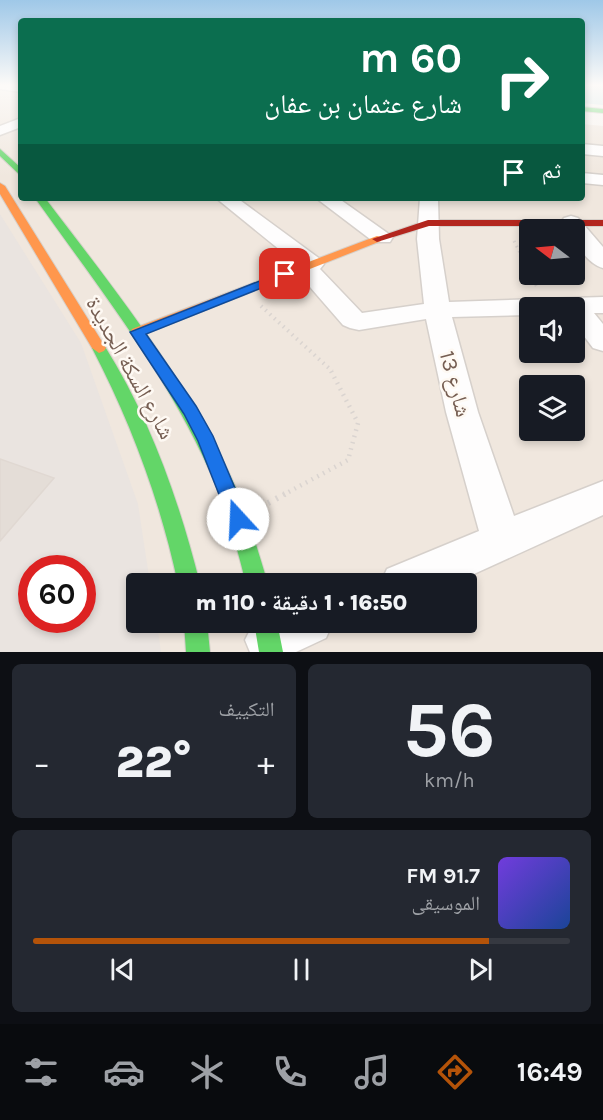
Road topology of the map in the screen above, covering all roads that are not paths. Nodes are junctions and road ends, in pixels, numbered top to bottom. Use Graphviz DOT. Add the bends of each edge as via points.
graph roads {
  1 [pos="18,123"];
  2 [pos="0,131"];
  3 [pos="585,149"];
  4 [pos="0,151"];
  5 [pos="603,151"];
  6 [pos="18,165"];
  7 [pos="585,178"];
  8 [pos="603,180"];
  9 [pos="0,186"];
  10 [pos="42,201"];
  11 [pos="229,201"];
  12 [pos="329,201"];
  13 [pos="429,211"];
  14 [pos="519,220"];
  15 [pos="585,222"];
  16 [pos="603,223"];
  17 [pos="382,237"];
  18 [pos="585,239"];
  19 [pos="603,261"];
  20 [pos="309,265"];
  21 [pos="603,304"];
  22 [pos="585,305"];
  23 [pos="519,308"];
  24 [pos="437,310"];
  25 [pos="585,319"];
  26 [pos="137,332"];
  27 [pos="603,342"];
  28 [pos="603,497"];
  29 [pos="502,541"];
  30 [pos="187,573"];
  31 [pos="254,573"];
  32 [pos="428,573"];
  33 [pos="196,633"];
  34 [pos="198,652"];
  1 -- 2 [label="street"];
  3 -- 5 [label="street"];
  4 -- 6 [label="main road"];
  7 -- 8 [label="street"];
  9 -- 30 [label="main road, شارع السكة الجديدة" via="144,431 174,512"];
  10 -- 26 [label="main road, شارع السكة الجديدة"];
  11 -- 20 [label="street"];
  12 -- 17 [label="street"];
  13 -- 14 [label="main road"];
  13 -- 17 [label="main road"];
  13 -- 24 [label="street, شارع 13"];
  15 -- 16 [label="main road"];
  17 -- 20 [label="main road"];
  18 -- 19 [label="street"];
  20 -- 24 [label="street" via="352,319 359,322"];
  20 -- 26 [label="main road"];
  21 -- 22 [label="street"];
  23 -- 24 [label="street"];
  24 -- 29 [label="street, شارع 13" via="458,398"];
  25 -- 27 [label="street"];
  26 -- 31 [label="main road, شارع السكة الجديدة" via="207,441 238,519"];
  28 -- 29 [label="street"];
  29 -- 32 [label="street"];
  33 -- 34 [label="main road"];
}
